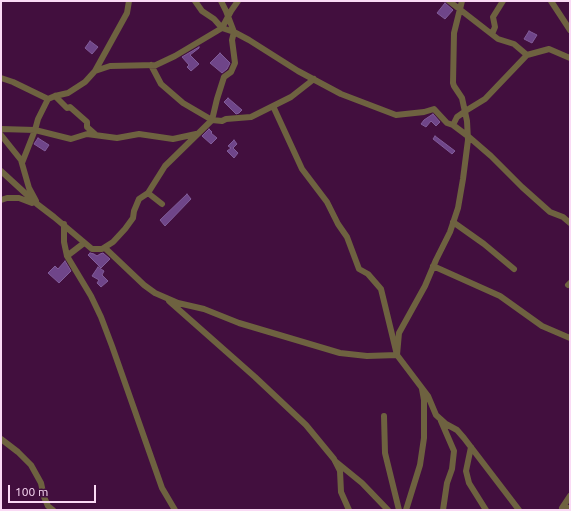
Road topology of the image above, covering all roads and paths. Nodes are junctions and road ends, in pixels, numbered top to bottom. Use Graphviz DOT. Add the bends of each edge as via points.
graph roads {
  1 [pos="129,1"];
  2 [pos="194,1"];
  3 [pos="221,1"];
  4 [pos="238,1"];
  5 [pos="450,1"];
  6 [pos="462,1"];
  7 [pos="503,1"];
  8 [pos="551,1"];
  9 [pos="460,10"];
  10 [pos="228,16"];
  11 [pos="222,28"];
  12 [pos="570,30"];
  13 [pos="234,32"];
  14 [pos="492,34"];
  15 [pos="527,55"];
  16 [pos="570,58"];
  17 [pos="151,65"];
  18 [pos="95,71"];
  19 [pos="1,78"];
  20 [pos="314,79"];
  21 [pos="55,96"];
  22 [pos="48,99"];
  23 [pos="273,106"];
  24 [pos="464,112"];
  25 [pos="212,120"];
  26 [pos="452,125"];
  27 [pos="1,129"];
  28 [pos="35,130"];
  29 [pos="198,133"];
  30 [pos="1,135"];
  31 [pos="96,135"];
  32 [pos="468,135"];
  33 [pos="22,163"];
  34 [pos="1,172"];
  35 [pos="148,192"];
  36 [pos="1,200"];
  37 [pos="37,204"];
  38 [pos="162,204"];
  39 [pos="453,222"];
  40 [pos="570,223"];
  41 [pos="64,224"];
  42 [pos="84,243"];
  43 [pos="105,248"];
  44 [pos="67,256"];
  45 [pos="433,266"];
  46 [pos="514,269"];
  47 [pos="167,298"];
  48 [pos="570,338"];
  49 [pos="397,355"];
  50 [pos="422,388"];
  51 [pos="384,416"];
  52 [pos="440,418"];
  53 [pos="1,439"];
  54 [pos="471,447"];
  55 [pos="334,459"];
  56 [pos="570,496"];
  57 [pos="570,508"];
  58 [pos="561,509"];
  59 [pos="53,510"];
  60 [pos="174,510"];
  61 [pos="349,510"];
  62 [pos="388,510"];
  63 [pos="399,510"];
  64 [pos="406,510"];
  65 [pos="443,510"];
  66 [pos="486,510"];
  67 [pos="519,510"];
  1 -- 18 [label="street" via="127,13"];
  2 -- 11 [label="street"];
  3 -- 10 [label="street"];
  4 -- 10 [label="street"];
  5 -- 9 [label="street"];
  6 -- 9 [label="street"];
  7 -- 14 [label="street" via="493,17 495,27"];
  8 -- 12 [label="street"];
  9 -- 14 [label="street"];
  9 -- 24 [label="street" via="454,33 453,83 462,98"];
  10 -- 11 [label="street"];
  10 -- 13 [label="street"];
  11 -- 13 [label="street"];
  11 -- 17 [label="street" via="175,56"];
  13 -- 20 [label="street"];
  13 -- 25 [label="street" via="232,40 235,62 231,72 224,77"];
  14 -- 15 [label="street" via="498,39 514,44"];
  15 -- 16 [label="street" via="549,49"];
  15 -- 24 [label="street" via="485,99"];
  17 -- 18 [label="street" via="110,66"];
  17 -- 25 [label="street" via="161,84 183,103"];
  18 -- 21 [label="street" via="72,91"];
  19 -- 22 [label="street"];
  20 -- 23 [label="street" via="291,97"];
  20 -- 26 [label="street" via="341,94 396,115 434,109"];
  21 -- 22 [label="street"];
  21 -- 31 [label="street" via="87,122 87,127"];
  22 -- 28 [label="street"];
  23 -- 25 [label="street" via="251,117"];
  23 -- 49 [label="street" via="302,169 327,202 347,237 359,269 368,274 381,289"];
  24 -- 26 [label="street"];
  24 -- 32 [label="street"];
  25 -- 29 [label="street"];
  26 -- 32 [label="street"];
  27 -- 28 [label="street"];
  28 -- 31 [label="street" via="71,139 87,134"];
  28 -- 33 [label="street"];
  29 -- 31 [label="street" via="173,139 139,134 117,138"];
  29 -- 35 [label="street" via="166,166"];
  30 -- 33 [label="street"];
  32 -- 39 [label="street" via="463,179"];
  32 -- 40 [label="street" via="550,212"];
  33 -- 37 [label="street" via="29,188"];
  34 -- 37 [label="street"];
  35 -- 38 [label="street"];
  35 -- 43 [label="street" via="139,199 133,218 125,229"];
  36 -- 37 [label="street" via="19,198"];
  37 -- 41 [label="street"];
  39 -- 45 [label="street"];
  39 -- 46 [label="street"];
  41 -- 42 [label="street"];
  41 -- 44 [label="street"];
  42 -- 43 [label="street" via="96,250"];
  42 -- 44 [label="street"];
  43 -- 47 [label="street" via="144,285"];
  44 -- 60 [label="street" via="101,317 162,488"];
  45 -- 48 [label="street" via="500,296 542,326"];
  45 -- 49 [label="street" via="399,334"];
  47 -- 49 [label="street" via="254,328 340,353 367,356"];
  47 -- 55 [label="street" via="306,425"];
  49 -- 50 [label="street"];
  50 -- 52 [label="street"];
  50 -- 64 [label="street" via="424,438 420,465"];
  51 -- 63 [label="street" via="385,453"];
  52 -- 54 [label="street" via="456,430"];
  52 -- 65 [label="street" via="454,451"];
  53 -- 59 [label="street" via="31,465 41,483 48,506"];
  54 -- 66 [label="street" via="466,471 469,483"];
  54 -- 67 [label="street"];
  55 -- 61 [label="street" via="340,471 341,492"];
  55 -- 62 [label="street"];
  56 -- 58 [label="street"];
  57 -- 58 [label="street"];
}
